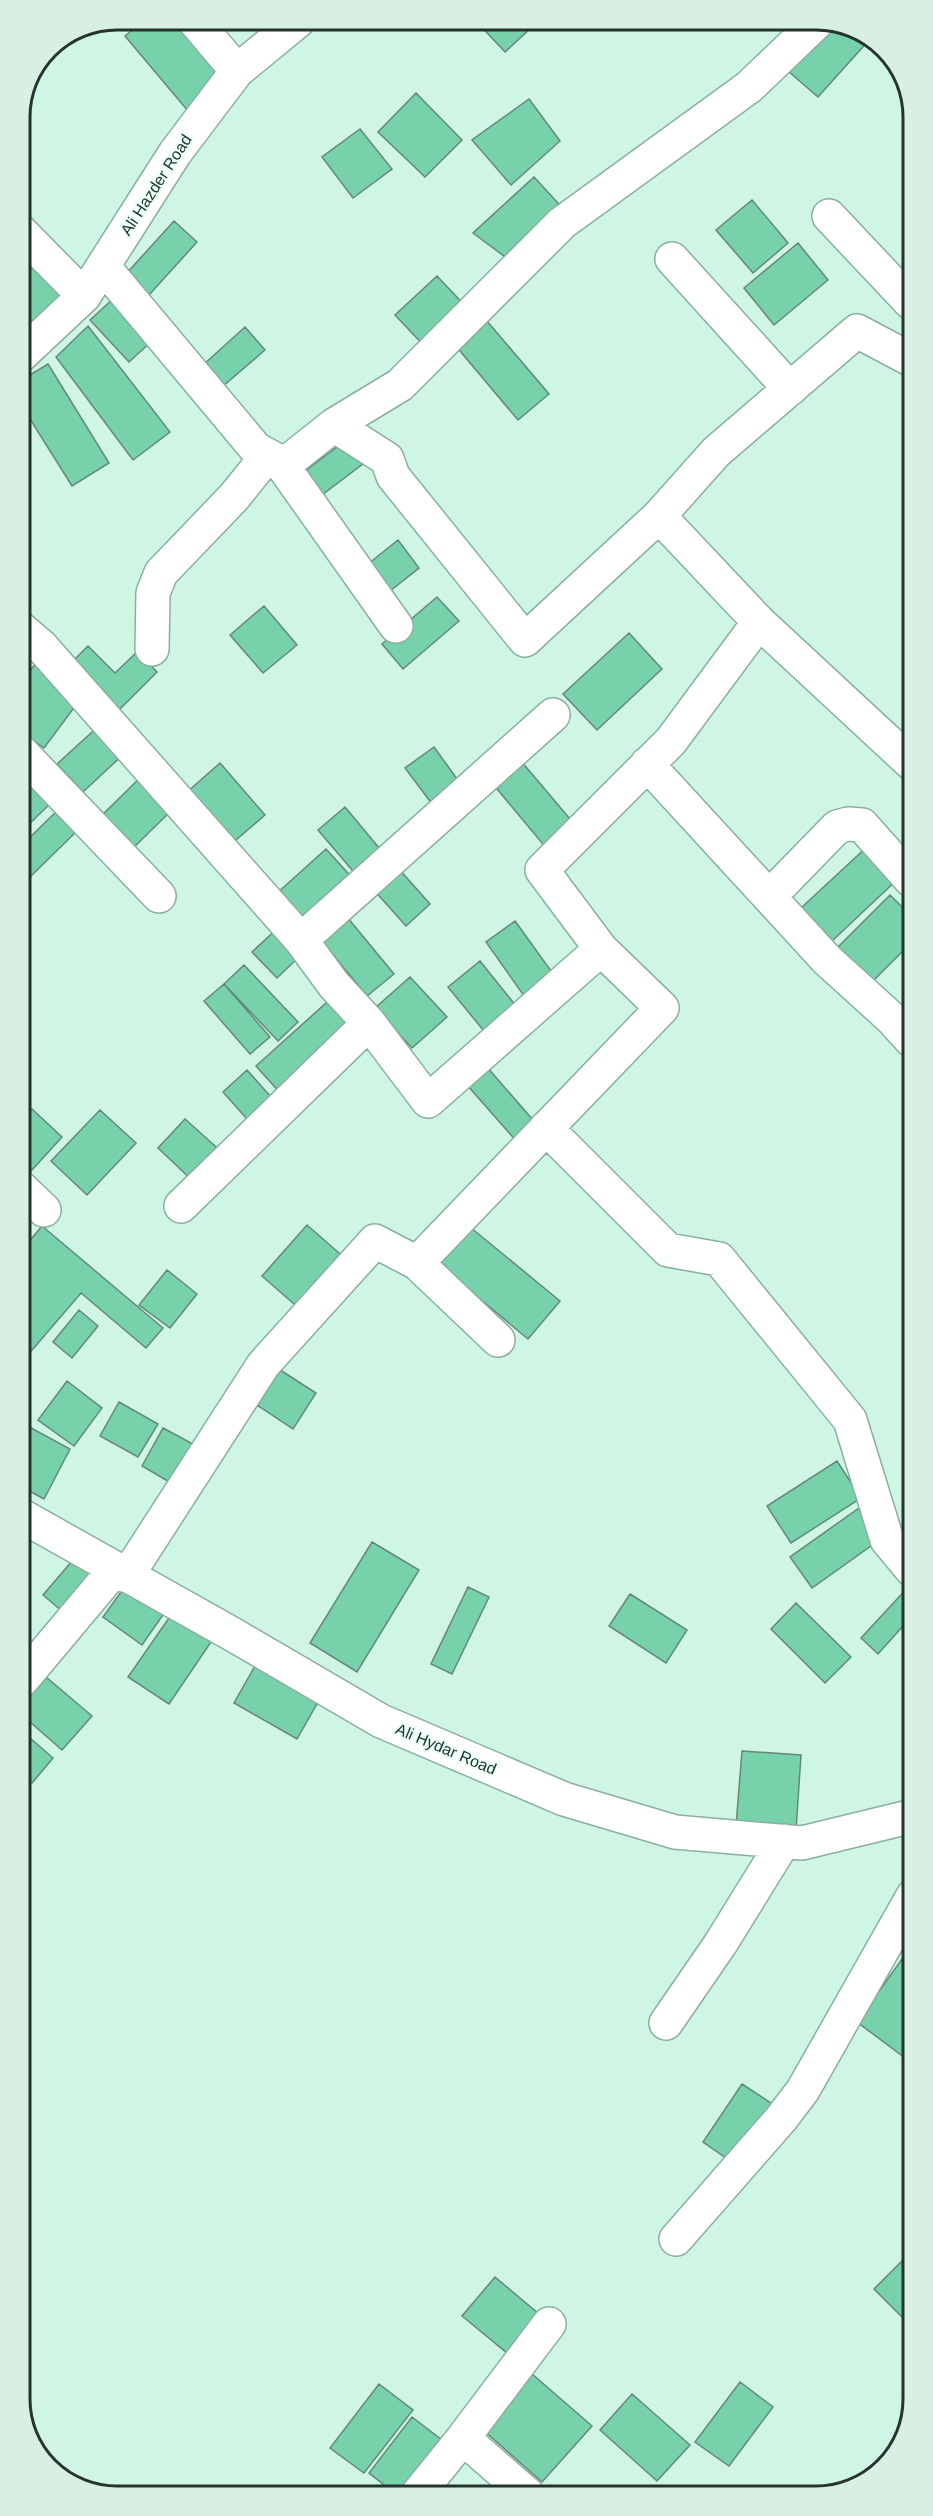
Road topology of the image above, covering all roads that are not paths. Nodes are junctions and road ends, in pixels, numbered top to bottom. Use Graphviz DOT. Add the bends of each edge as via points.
graph roads {
  1 [pos="202,30"];
  2 [pos="287,30"];
  3 [pos="809,30"];
  4 [pos="237,72"];
  5 [pos="829,216"];
  6 [pos="30,241"];
  7 [pos="672,259"];
  8 [pos="103,266"];
  9 [pos="903,295"];
  10 [pos="84,296"];
  11 [pos="30,347"];
  12 [pos="903,349"];
  13 [pos="789,389"];
  14 [pos="334,425"];
  15 [pos="274,459"];
  16 [pos="659,516"];
  17 [pos="759,622"];
  18 [pos="396,626"];
  19 [pos="30,637"];
  20 [pos="152,649"];
  21 [pos="553,715"];
  22 [pos="903,756"];
  23 [pos="30,761"];
  24 [pos="647,764"];
  25 [pos="903,865"];
  26 [pos="159,896"];
  27 [pos="769,897"];
  28 [pos="301,940"];
  29 [pos="601,949"];
  30 [pos="369,1023"];
  31 [pos="903,1031"];
  32 [pos="546,1128"];
  33 [pos="181,1206"];
  34 [pos="417,1263"];
  35 [pos="498,1340"];
  36 [pos="30,1521"];
  37 [pos="903,1559"];
  38 [pos="121,1573"];
  39 [pos="30,1671"];
  40 [pos="903,1818"];
  41 [pos="784,1841"];
  42 [pos="903,1914"];
  43 [pos="666,2023"];
  44 [pos="676,2239"];
  45 [pos="549,2324"];
  46 [pos="463,2438"];
  47 [pos="424,2486"];
  48 [pos="518,2486"];
  1 -- 4 [label="street"];
  2 -- 4 [label="street, Ali Hazder Road"];
  3 -- 14 [label="street" via="749,87 562,223 400,385"];
  4 -- 8 [label="street, Ali Hazder Road" via="174,153"];
  5 -- 9 [label="street"];
  6 -- 10 [label="street"];
  7 -- 13 [label="street"];
  8 -- 10 [label="street, Ali Hazder Road"];
  8 -- 15 [label="street" via="256,449"];
  10 -- 11 [label="street, Ali Hazder Road"];
  12 -- 13 [label="street" via="857,331"];
  13 -- 16 [label="street" via="716,452"];
  14 -- 15 [label="street" via="290,460"];
  14 -- 16 [label="street" via="387,459 393,476 525,640"];
  15 -- 18 [label="street"];
  15 -- 20 [label="street" via="161,573 153,593"];
  16 -- 17 [label="street"];
  17 -- 22 [label="street"];
  17 -- 24 [label="street" via="671,741"];
  19 -- 28 [label="street"];
  21 -- 28 [label="street"];
  23 -- 26 [label="street"];
  24 -- 27 [label="street"];
  24 -- 29 [label="street" via="542,870"];
  25 -- 27 [label="street" via="862,825 848,824 837,827"];
  27 -- 31 [label="street" via="827,960"];
  28 -- 30 [label="street"];
  29 -- 30 [label="street" via="428,1101"];
  29 -- 32 [label="street" via="662,1008"];
  30 -- 33 [label="street"];
  32 -- 34 [label="street"];
  32 -- 37 [label="street" via="668,1250 719,1259 850,1420 887,1540"];
  34 -- 35 [label="street"];
  34 -- 38 [label="street" via="375,1241 263,1365"];
  36 -- 38 [label="street, Ali Hydar Road"];
  38 -- 39 [label="street"];
  38 -- 41 [label="street, Ali Hydar Road" via="381,1721 564,1799 675,1832"];
  40 -- 41 [label="street, Ali Hydar Road" via="802,1843"];
  41 -- 43 [label="street"];
  42 -- 44 [label="street" via="803,2090"];
  45 -- 46 [label="street"];
  46 -- 47 [label="street"];
  46 -- 48 [label="street"];
}
